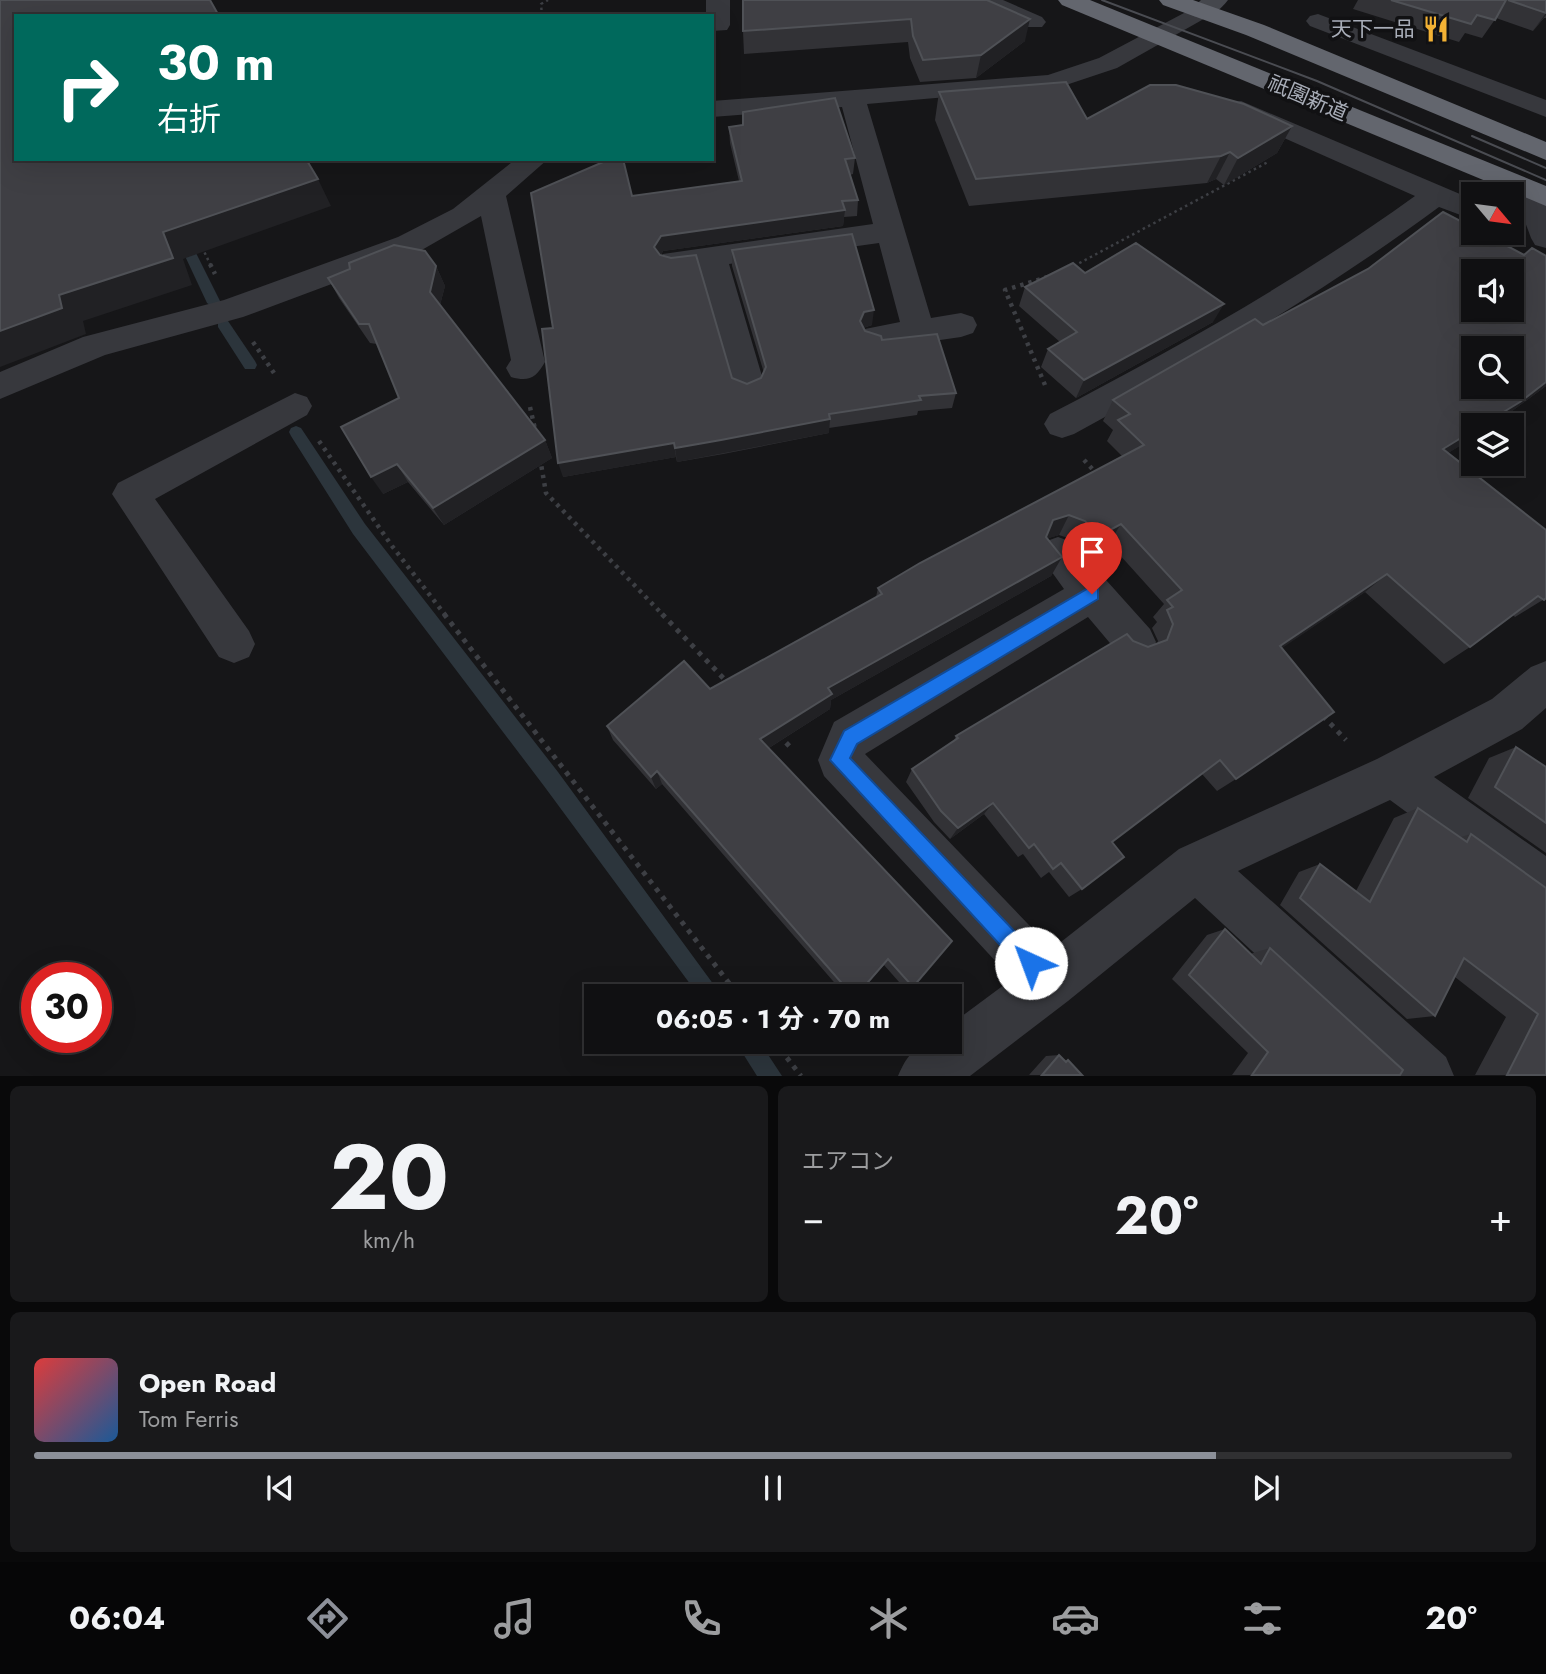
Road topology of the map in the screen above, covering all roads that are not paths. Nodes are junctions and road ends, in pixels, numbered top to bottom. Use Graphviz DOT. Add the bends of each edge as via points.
graph roads {
  1 [pos="718,0"];
  2 [pos="983,0"];
  3 [pos="1070,0"];
  4 [pos="1171,0"];
  5 [pos="1209,6"];
  6 [pos="1318,21"];
  7 [pos="1034,22"];
  8 [pos="718,25"];
  9 [pos="1160,36"];
  10 [pos="852,97"];
  11 [pos="1223,101"];
  12 [pos="1546,109"];
  13 [pos="714,110"];
  14 [pos="1546,152"];
  15 [pos="532,161"];
  16 [pos="1537,193"];
  17 [pos="491,194"];
  18 [pos="1436,195"];
  19 [pos="1461,206"];
  20 [pos="891,231"];
  21 [pos="1524,232"];
  22 [pos="1546,240"];
  23 [pos="711,257"];
  24 [pos="674,261"];
  25 [pos="961,325"];
  26 [pos="919,331"];
  27 [pos="877,337"];
  28 [pos="523,368"];
  29 [pos="747,383"];
  30 [pos="0,386"];
  31 [pos="295,406"];
  32 [pos="1062,424"];
  33 [pos="1058,554"];
  34 [pos="1092,594"];
  35 [pos="1135,642"];
  36 [pos="234,644"];
  37 [pos="1546,681"];
  38 [pos="1387,777"];
  39 [pos="1196,866"];
  40 [pos="1546,885"];
  41 [pos="1050,983"];
  42 [pos="925,1076"];
  43 [pos="1426,1076"];
  1 -- 8 [label="street"];
  2 -- 7 [label="street"];
  3 -- 9 [label="highway, 祇園新道"];
  4 -- 5 [label="highway, 祇園新道"];
  5 -- 9 [label="street"];
  5 -- 14 [label="highway, 祇園新道"];
  6 -- 12 [label="street"];
  9 -- 10 [label="street" via="1108,62 1051,82"];
  9 -- 16 [label="highway, 祇園新道"];
  10 -- 13 [label="street"];
  10 -- 20 [label="street"];
  11 -- 18 [label="street"];
  15 -- 17 [label="street"];
  16 -- 22 [label="street"];
  17 -- 28 [label="street" via="528,362"];
  17 -- 30 [label="street" via="463,216 409,244 232,309 95,346"];
  18 -- 19 [label="street"];
  18 -- 32 [label="street" via="1338,263 1150,377"];
  20 -- 23 [label="street"];
  20 -- 26 [label="street"];
  21 -- 22 [label="street"];
  23 -- 24 [label="street"];
  23 -- 29 [label="street"];
  25 -- 26 [label="street"];
  26 -- 27 [label="street"];
  31 -- 36 [label="street" via="131,494"];
  33 -- 34 [label="street"];
  34 -- 35 [label="street"];
  34 -- 41 [label="street" via="850,737 840,760"];
  37 -- 38 [label="street" via="1507,714"];
  38 -- 39 [label="street"];
  38 -- 40 [label="street"];
  39 -- 41 [label="street"];
  39 -- 43 [label="street"];
  41 -- 42 [label="street"];
}
